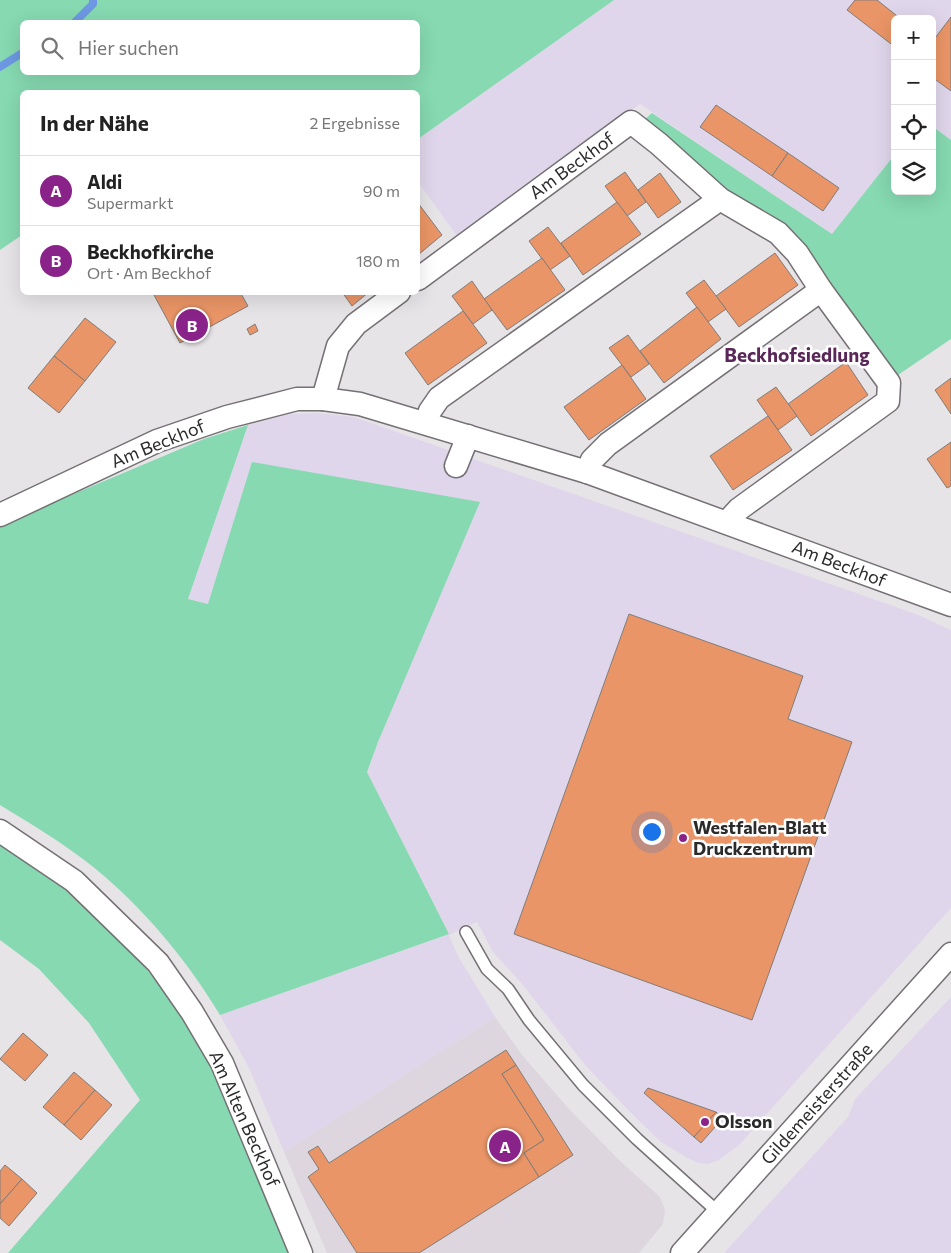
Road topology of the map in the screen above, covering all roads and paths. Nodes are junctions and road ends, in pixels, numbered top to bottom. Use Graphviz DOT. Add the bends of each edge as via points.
graph roads {
  1 [pos="720,199"];
  2 [pos="420,278"];
  3 [pos="821,290"];
  4 [pos="395,295"];
  5 [pos="323,399"];
  6 [pos="426,423"];
  7 [pos="468,436"];
  8 [pos="456,466"];
  9 [pos="587,472"];
  10 [pos="0,515"];
  11 [pos="727,522"];
  12 [pos="951,606"];
  13 [pos="0,831"];
  14 [pos="466,932"];
  15 [pos="951,954"];
  16 [pos="719,1213"];
  17 [pos="301,1253"];
  18 [pos="682,1253"];
  1 -- 2 [label="street, Am Beckhof" via="632,122"];
  1 -- 3 [label="street, Am Beckhof" via="778,233 797,253"];
  1 -- 6 [label="street" via="439,398"];
  3 -- 9 [label="street" via="608,444 592,460"];
  3 -- 11 [label="street, Am Beckhof" via="890,383 888,400 739,509"];
  4 -- 5 [label="street" via="356,324 338,346"];
  5 -- 6 [label="street, Am Beckhof" via="360,404"];
  5 -- 10 [label="street, Am Beckhof" via="297,399 268,405 157,441"];
  6 -- 7 [label="street, Am Beckhof"];
  7 -- 8 [label="street"];
  7 -- 9 [label="street, Am Beckhof"];
  9 -- 11 [label="street, Am Beckhof"];
  11 -- 12 [label="street, Am Beckhof"];
  13 -- 17 [label="street, Am Alten Beckhof" via="74,881 158,963 222,1063"];
  14 -- 16 [label="lane" via="487,969 508,989 529,1020 583,1085"];
  15 -- 16 [label="street, Gildemeisterstraße"];
  16 -- 18 [label="street, Gildemeisterstraße"];
}
